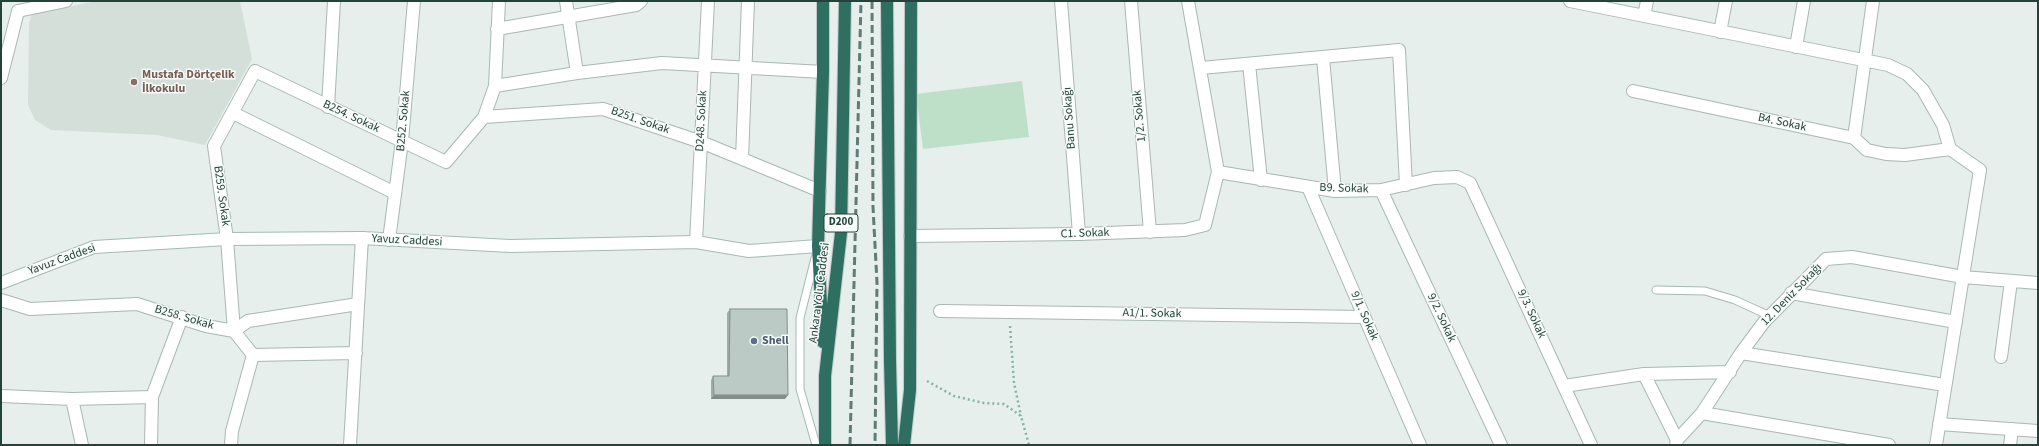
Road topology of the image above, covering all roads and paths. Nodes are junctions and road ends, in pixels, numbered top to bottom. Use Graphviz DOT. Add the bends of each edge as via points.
graph roads {
  1 [pos="66,1"];
  2 [pos="334,1"];
  3 [pos="414,1"];
  4 [pos="499,1"];
  5 [pos="566,1"];
  6 [pos="641,1"];
  7 [pos="708,1"];
  8 [pos="748,1"];
  9 [pos="822,1"];
  10 [pos="845,1"];
  11 [pos="887,1"];
  12 [pos="911,1"];
  13 [pos="1061,1"];
  14 [pos="1131,1"];
  15 [pos="1188,1"];
  16 [pos="1570,1"];
  17 [pos="1647,1"];
  18 [pos="1726,1"];
  19 [pos="1804,1"];
  20 [pos="1872,1"];
  21 [pos="52,2"];
  22 [pos="15,6"];
  23 [pos="568,16"];
  24 [pos="1644,16"];
  25 [pos="498,29"];
  26 [pos="1720,32"];
  27 [pos="1796,47"];
  28 [pos="1323,58"];
  29 [pos="1865,61"];
  30 [pos="1249,64"];
  31 [pos="704,65"];
  32 [pos="745,67"];
  33 [pos="1200,68"];
  34 [pos="256,71"];
  35 [pos="577,72"];
  36 [pos="823,72"];
  37 [pos="1,78"];
  38 [pos="495,86"];
  39 [pos="1633,91"];
  40 [pos="328,107"];
  41 [pos="233,113"];
  42 [pos="484,117"];
  43 [pos="1854,138"];
  44 [pos="402,141"];
  45 [pos="701,142"];
  46 [pos="1950,149"];
  47 [pos="742,159"];
  48 [pos="1218,172"];
  49 [pos="1261,180"];
  50 [pos="1470,183"];
  51 [pos="1406,185"];
  52 [pos="1308,187"];
  53 [pos="1381,190"];
  54 [pos="820,191"];
  55 [pos="1335,191"];
  56 [pos="395,193"];
  57 [pos="1150,232"];
  58 [pos="1079,234"];
  59 [pos="910,236"];
  60 [pos="362,238"];
  61 [pos="227,239"];
  62 [pos="389,240"];
  63 [pos="696,242"];
  64 [pos="818,246"];
  65 [pos="1963,277"];
  66 [pos="2011,281"];
  67 [pos="1,282"];
  68 [pos="2038,283"];
  69 [pos="1656,290"];
  70 [pos="1791,293"];
  71 [pos="1,300"];
  72 [pos="358,304"];
  73 [pos="940,311"];
  74 [pos="1009,312"];
  75 [pos="1770,316"];
  76 [pos="182,317"];
  77 [pos="1364,317"];
  78 [pos="1956,322"];
  79 [pos="234,331"];
  80 [pos="356,352"];
  81 [pos="1741,353"];
  82 [pos="253,355"];
  83 [pos="2001,357"];
  84 [pos="1730,372"];
  85 [pos="1644,374"];
  86 [pos="825,376"];
  87 [pos="927,381"];
  88 [pos="1945,385"];
  89 [pos="1564,386"];
  90 [pos="1,396"];
  91 [pos="152,397"];
  92 [pos="72,399"];
  93 [pos="1702,413"];
  94 [pos="1021,416"];
  95 [pos="1939,424"];
  96 [pos="2012,429"];
  97 [pos="2038,431"];
  98 [pos="1676,442"];
  99 [pos="82,445"];
  100 [pos="151,445"];
  101 [pos="231,445"];
  102 [pos="350,445"];
  103 [pos="816,445"];
  104 [pos="825,445"];
  105 [pos="892,445"];
  106 [pos="904,445"];
  107 [pos="1030,445"];
  108 [pos="1420,445"];
  109 [pos="1501,445"];
  110 [pos="1591,445"];
  111 [pos="1889,445"];
  112 [pos="1936,445"];
  113 [pos="2010,445"];
  1 -- 21 [label="street"];
  2 -- 40 [label="street"];
  3 -- 44 [label="street, B252. Sokak"];
  4 -- 25 [label="street"];
  5 -- 23 [label="street"];
  6 -- 23 [label="street" via="636,5"];
  7 -- 31 [label="street, D248. Sokak"];
  8 -- 32 [label="street"];
  9 -- 36 [label="highway"];
  10 -- 86 [label="highway, Ankara Yolu Caddesi / D200" via="841,233"];
  11 -- 105 [label="highway"];
  12 -- 59 [label="highway"];
  13 -- 58 [label="street, Banu Sokağı"];
  14 -- 57 [label="street, 1/2. Sokak"];
  15 -- 33 [label="street"];
  16 -- 24 [label="street"];
  17 -- 24 [label="street"];
  18 -- 26 [label="street"];
  19 -- 27 [label="street"];
  20 -- 29 [label="street"];
  21 -- 22 [label="street"];
  22 -- 37 [label="street"];
  23 -- 25 [label="street"];
  23 -- 35 [label="street"];
  24 -- 26 [label="street"];
  25 -- 38 [label="street"];
  26 -- 27 [label="street"];
  27 -- 29 [label="street"];
  28 -- 30 [label="street"];
  28 -- 51 [label="street" via="1399,50"];
  28 -- 55 [label="street"];
  29 -- 43 [label="street"];
  29 -- 46 [label="street" via="1888,65 1907,74 1923,90 1943,125"];
  30 -- 33 [label="street"];
  30 -- 49 [label="street"];
  31 -- 32 [label="street"];
  31 -- 35 [label="street" via="662,63"];
  31 -- 45 [label="street, D248. Sokak"];
  32 -- 36 [label="street"];
  32 -- 47 [label="street"];
  33 -- 48 [label="street"];
  34 -- 40 [label="street, B254. Sokak"];
  34 -- 41 [label="street, B259. Sokak"];
  35 -- 38 [label="street"];
  36 -- 54 [label="highway"];
  38 -- 42 [label="street"];
  39 -- 43 [label="street, B4. Sokak"];
  40 -- 44 [label="street, B254. Sokak"];
  41 -- 56 [label="street"];
  41 -- 61 [label="street, B259. Sokak" via="214,146"];
  42 -- 44 [label="street, B254. Sokak" via="446,162"];
  42 -- 45 [label="street, B251. Sokak" via="603,109"];
  43 -- 46 [label="street" via="1867,150 1886,154 1905,155"];
  44 -- 56 [label="street, B252. Sokak"];
  45 -- 47 [label="street, B251. Sokak"];
  45 -- 63 [label="street, D248. Sokak"];
  46 -- 65 [label="street" via="1980,170"];
  47 -- 54 [label="street, B251. Sokak"];
  48 -- 49 [label="street, B9. Sokak"];
  48 -- 57 [label="street, C1. Sokak" via="1205,225 1185,230"];
  49 -- 52 [label="street, B9. Sokak"];
  50 -- 51 [label="street, B9. Sokak" via="1456,177 1434,178"];
  50 -- 89 [label="street, 9/3. Sokak"];
  51 -- 53 [label="street, B9. Sokak"];
  52 -- 55 [label="street, B9. Sokak"];
  52 -- 77 [label="street, 9/1. Sokak"];
  53 -- 55 [label="street, B9. Sokak"];
  53 -- 109 [label="street, 9/2. Sokak"];
  54 -- 64 [label="highway"];
  56 -- 62 [label="street, B252. Sokak"];
  57 -- 58 [label="street, C1. Sokak"];
  58 -- 59 [label="street, C1. Sokak"];
  59 -- 106 [label="highway" via="910,390"];
  60 -- 61 [label="street, Yavuz Caddesi"];
  60 -- 62 [label="street, Yavuz Caddesi"];
  60 -- 72 [label="street"];
  61 -- 67 [label="street, Yavuz Caddesi" via="94,247"];
  61 -- 79 [label="street, B259. Sokak"];
  62 -- 63 [label="street, Yavuz Caddesi" via="510,246"];
  63 -- 64 [label="street, Yavuz Caddesi" via="749,251"];
  64 -- 86 [label="highway"];
  64 -- 103 [label="lane" via="800,318 800,389"];
  65 -- 66 [label="street, 12. Deniz Sokağı"];
  65 -- 70 [label="street, 12. Deniz Sokağı" via="1852,257 1833,258 1826,259"];
  65 -- 78 [label="street"];
  66 -- 68 [label="street, 12. Deniz Sokağı"];
  66 -- 83 [label="street"];
  69 -- 75 [label="lane" via="1686,289 1710,292"];
  70 -- 75 [label="street, 12. Deniz Sokağı"];
  70 -- 78 [label="street"];
  71 -- 76 [label="street, B258. Sokak" via="30,309 137,304"];
  72 -- 79 [label="street" via="248,321"];
  72 -- 80 [label="street"];
  73 -- 74 [label="street, A1/1. Sokak"];
  74 -- 77 [label="street, A1/1. Sokak"];
  74 -- 94 [label="path" via="1014,383"];
  75 -- 81 [label="street, 12. Deniz Sokağı"];
  76 -- 79 [label="street, B258. Sokak" via="206,326"];
  76 -- 91 [label="street"];
  77 -- 108 [label="street, 9/1. Sokak"];
  78 -- 88 [label="street"];
  79 -- 82 [label="street"];
  80 -- 82 [label="street"];
  80 -- 102 [label="street"];
  81 -- 84 [label="street, 12. Deniz Sokağı"];
  81 -- 88 [label="street"];
  82 -- 101 [label="street" via="232,431"];
  84 -- 85 [label="street"];
  84 -- 93 [label="street, 12. Deniz Sokağı"];
  85 -- 89 [label="street"];
  85 -- 98 [label="street"];
  86 -- 104 [label="highway, Ankara Yolu Caddesi / D200"];
  87 -- 94 [label="path" via="954,396 984,403 1004,404"];
  88 -- 95 [label="street"];
  89 -- 110 [label="street, 9/3. Sokak"];
  90 -- 92 [label="street"];
  91 -- 92 [label="street"];
  91 -- 100 [label="street"];
  92 -- 99 [label="street"];
  93 -- 98 [label="street, 12. Deniz Sokağı"];
  93 -- 111 [label="street"];
  94 -- 107 [label="path"];
  95 -- 96 [label="street"];
  95 -- 112 [label="street"];
  96 -- 97 [label="street"];
  96 -- 113 [label="street"];
}
